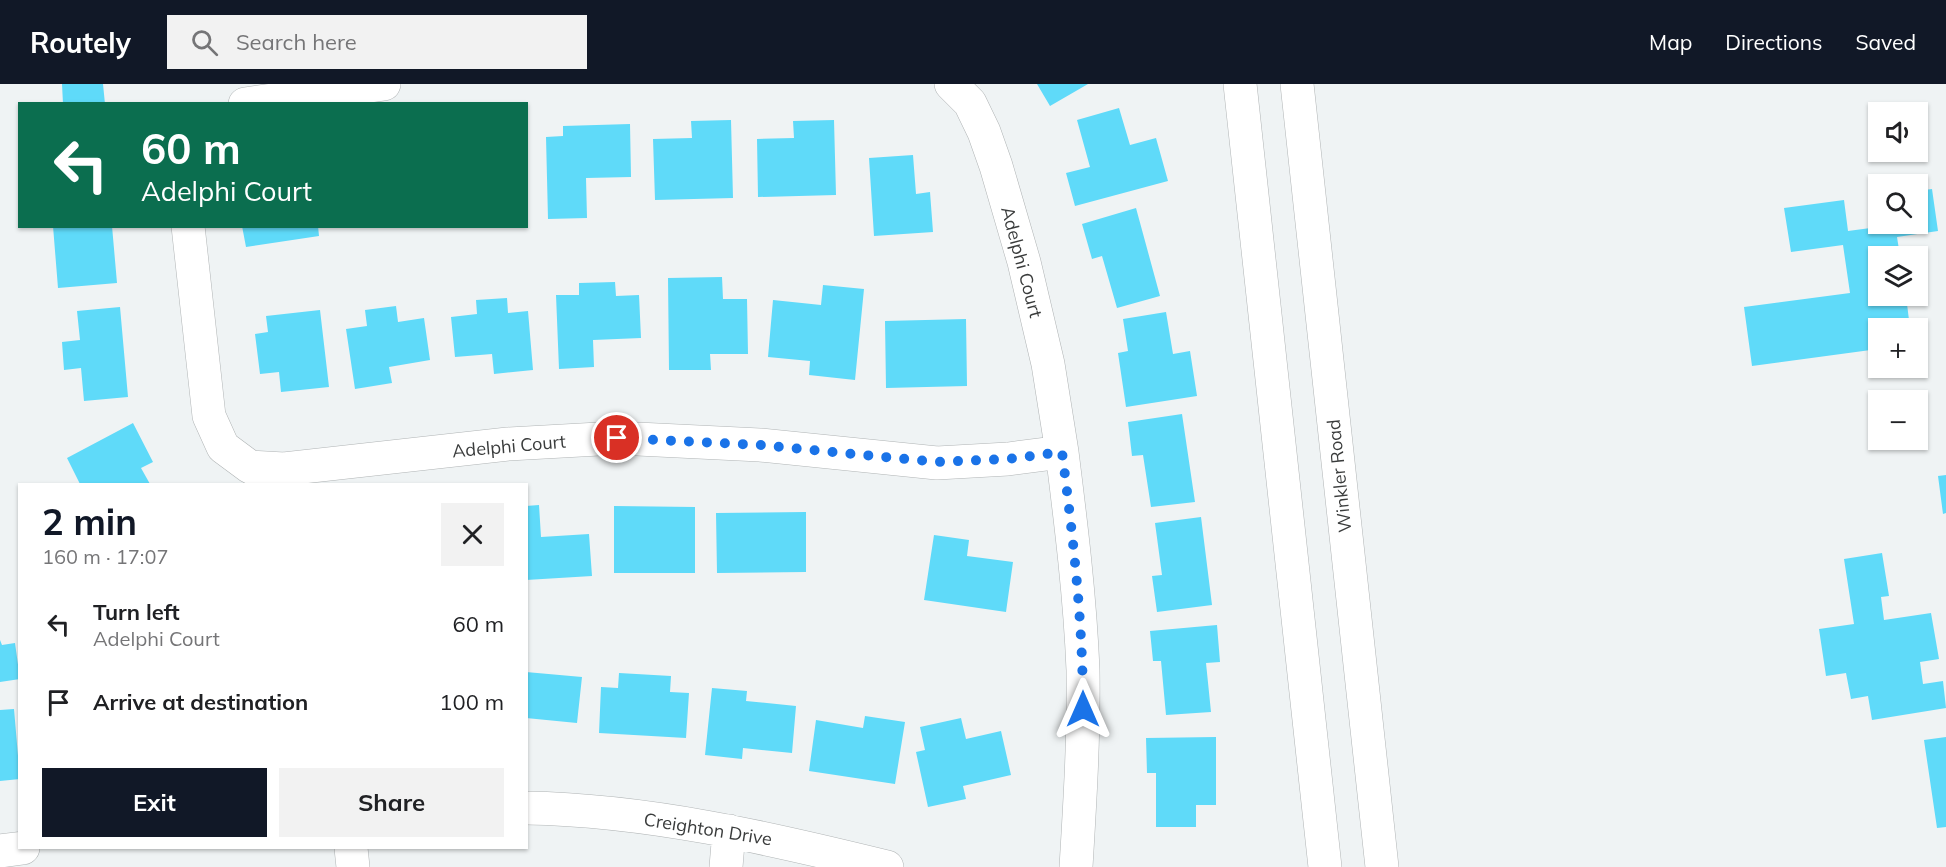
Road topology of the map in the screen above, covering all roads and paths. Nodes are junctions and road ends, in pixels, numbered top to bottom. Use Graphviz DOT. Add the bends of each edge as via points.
graph roads {
  1 [pos="384,84"];
  2 [pos="951,84"];
  3 [pos="1240,84"];
  4 [pos="1297,84"];
  5 [pos="259,102"];
  6 [pos="188,228"];
  7 [pos="1062,452"];
  8 [pos="528,808"];
  9 [pos="729,831"];
  10 [pos="18,848"];
  11 [pos="351,849"];
  12 [pos="0,850"];
  13 [pos="353,867"];
  14 [pos="726,867"];
  15 [pos="887,867"];
  16 [pos="1076,867"];
  17 [pos="1325,867"];
  18 [pos="1382,867"];
  1 -- 5 [label="street"];
  2 -- 7 [label="street, Adelphi Court" via="970,104 996,166 1045,352"];
  3 -- 17 [label="street"];
  4 -- 18 [label="street, Winkler Road"];
  6 -- 7 [label="street, Adelphi Court" via="209,416 223,447 250,467 284,469 508,444 617,438 760,445 937,462"];
  7 -- 16 [label="street, Adelphi Court" via="1076,561 1083,670"];
  8 -- 9 [label="street, Creighton Drive" via="623,815"];
  9 -- 14 [label="street"];
  9 -- 15 [label="street, Creighton Drive"];
  10 -- 12 [label="street"];
  11 -- 13 [label="street"];
}
